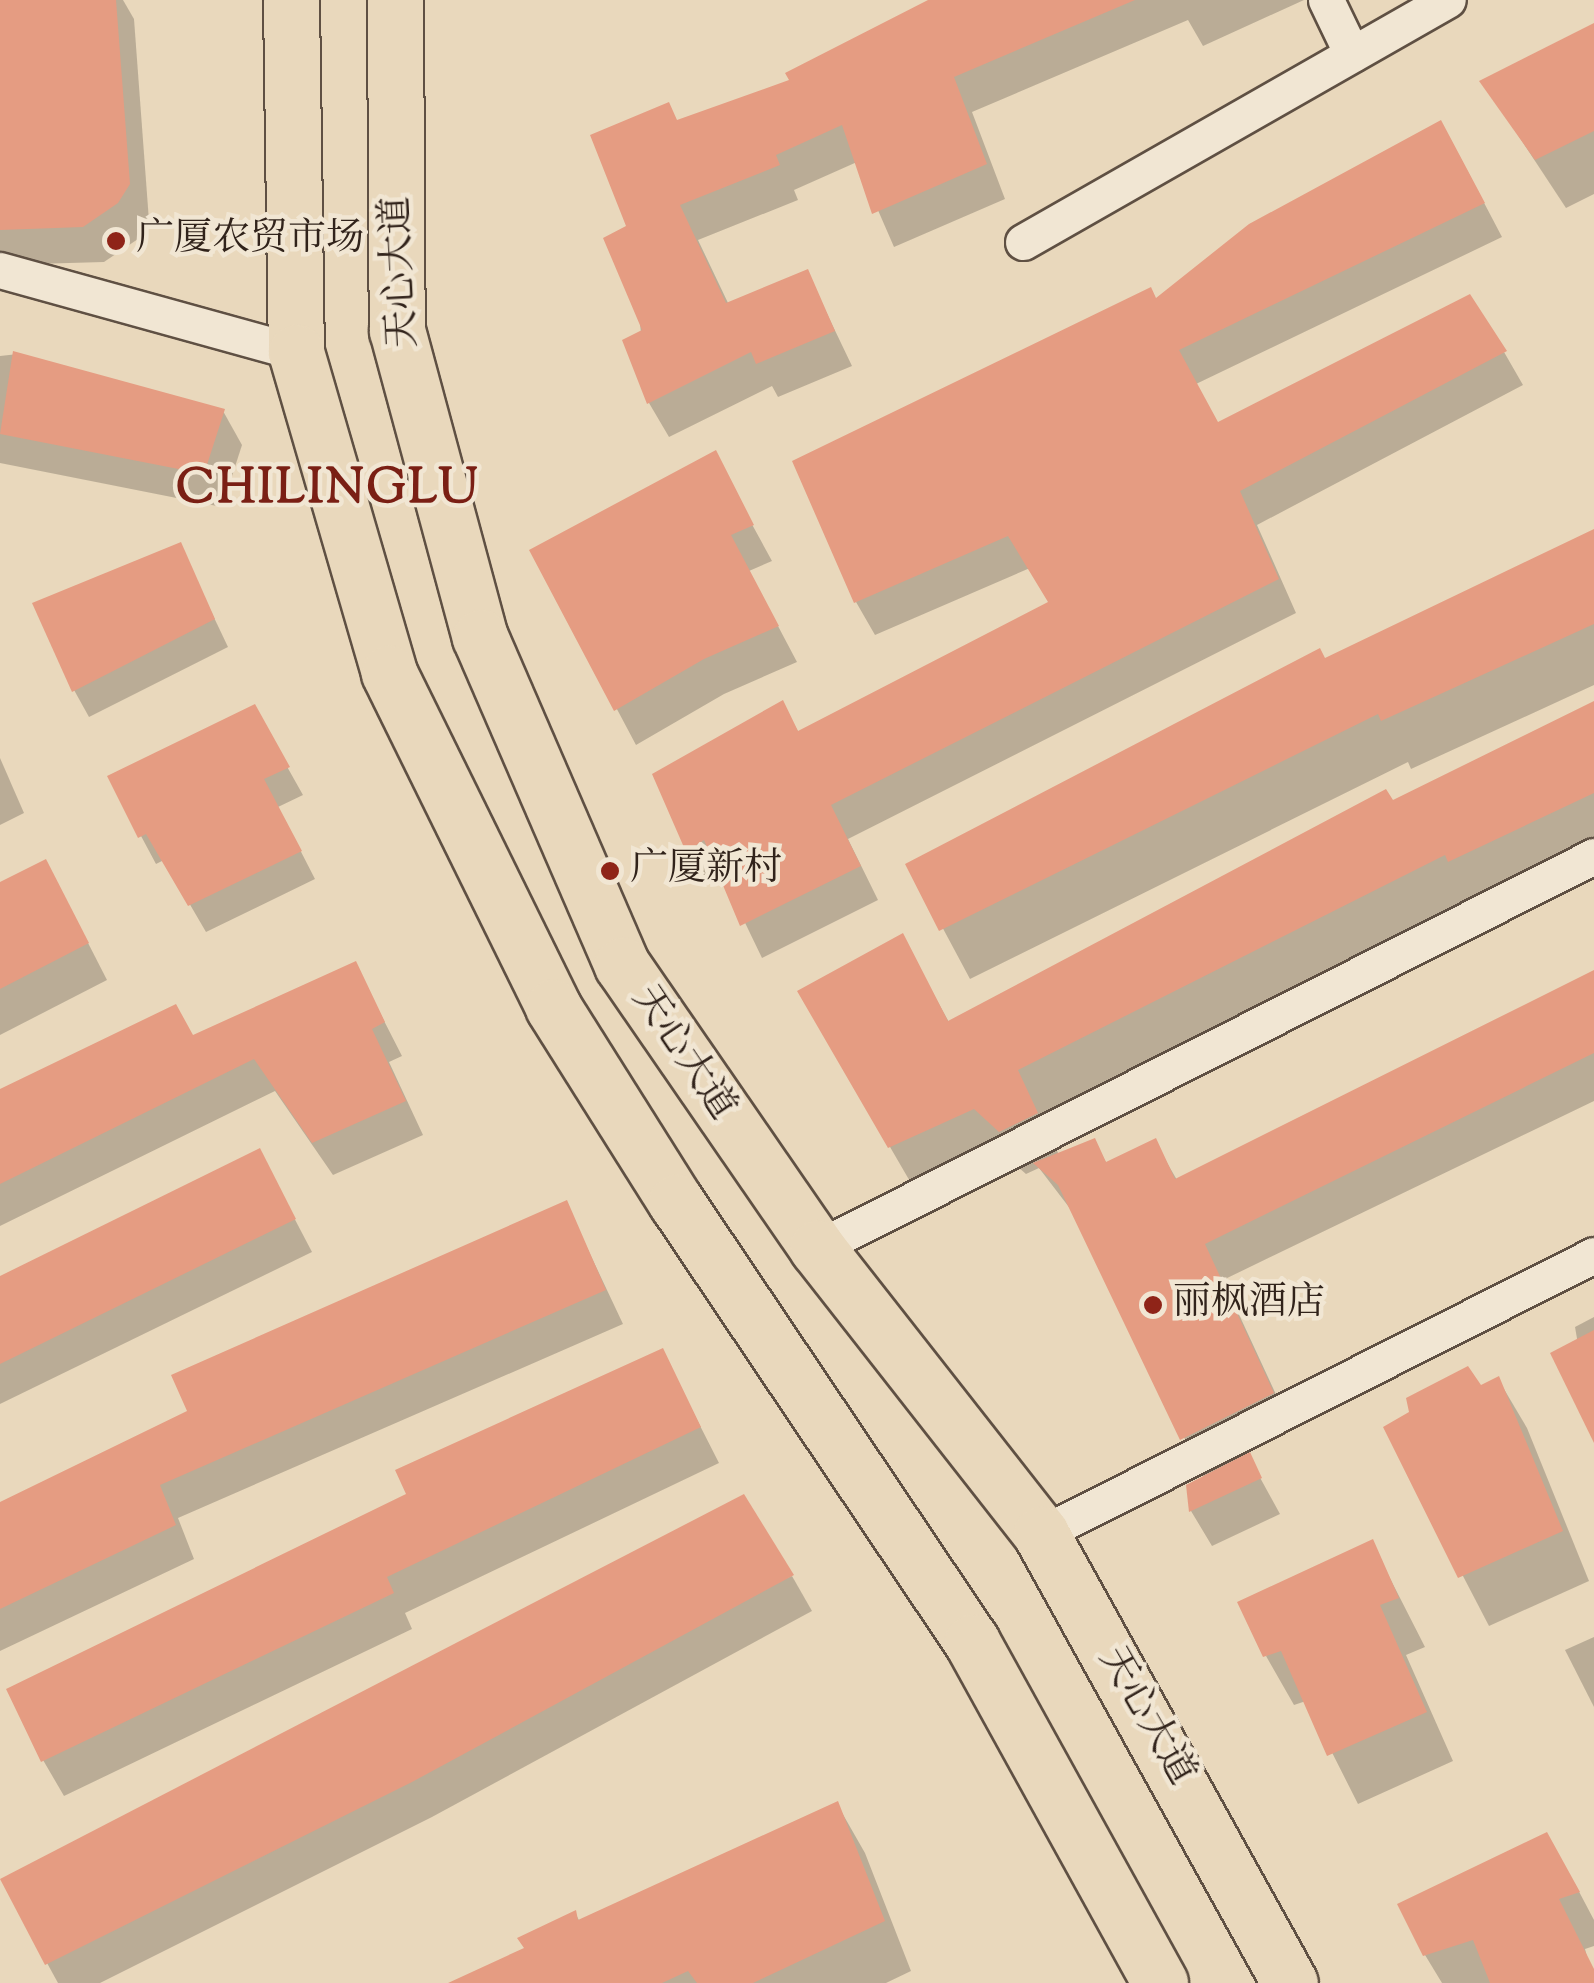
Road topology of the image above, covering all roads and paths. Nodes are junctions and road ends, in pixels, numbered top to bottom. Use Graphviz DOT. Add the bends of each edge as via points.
graph roads {
  1 [pos="291,0"];
  2 [pos="395,0"];
  3 [pos="1326,0"];
  4 [pos="1448,0"];
  5 [pos="1352,54"];
  6 [pos="1023,242"];
  7 [pos="0,270"];
  8 [pos="296,352"];
  9 [pos="1594,856"];
  10 [pos="817,1248"];
  11 [pos="1594,1255"];
  12 [pos="1041,1534"];
  13 [pos="1160,1983"];
  14 [pos="1290,1983"];
  1 -- 8 [label="main road"];
  2 -- 10 [label="main road, 天心大道" via="397,330 480,637 622,965"];
  3 -- 5 [label="street"];
  4 -- 5 [label="street"];
  5 -- 6 [label="street"];
  7 -- 8 [label="street"];
  8 -- 13 [label="main road" via="390,673 553,1007 972,1642"];
  9 -- 10 [label="street"];
  10 -- 12 [label="main road, 天心大道"];
  11 -- 12 [label="street"];
  12 -- 14 [label="main road, 天心大道"];
}
